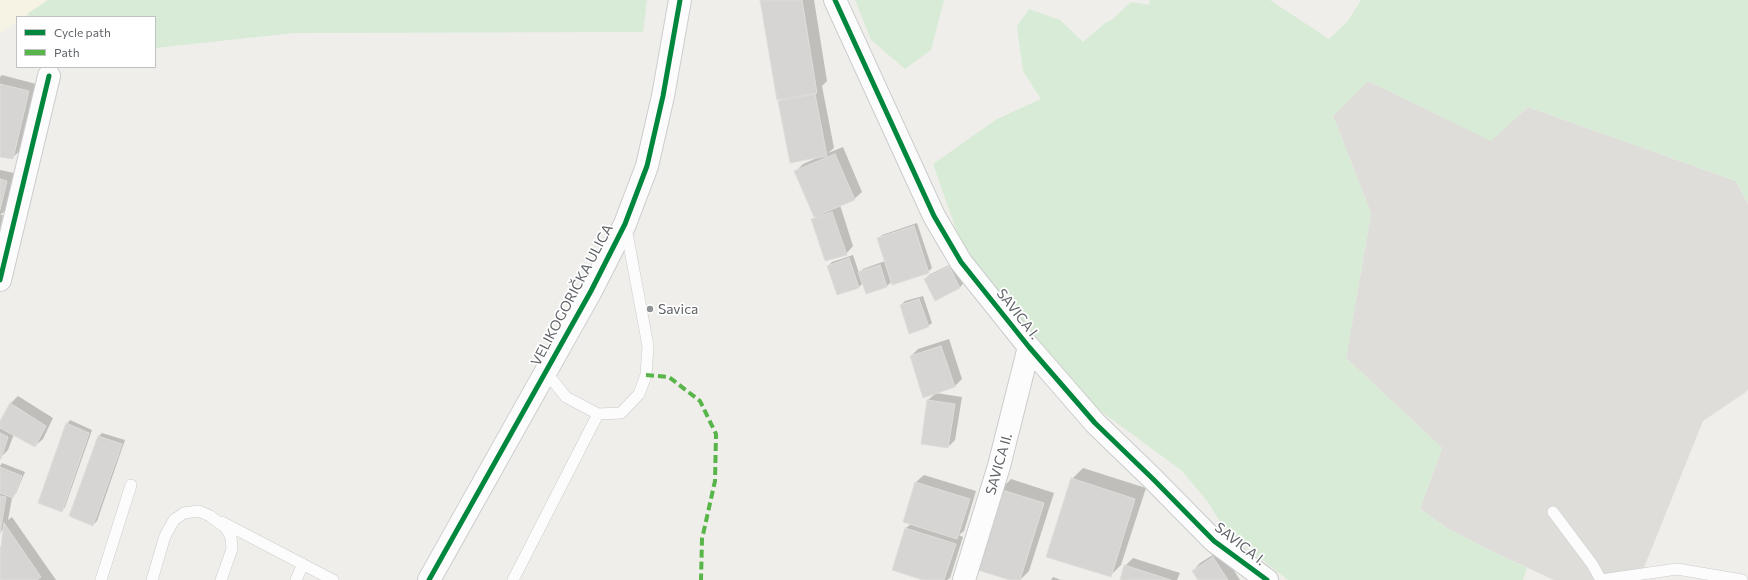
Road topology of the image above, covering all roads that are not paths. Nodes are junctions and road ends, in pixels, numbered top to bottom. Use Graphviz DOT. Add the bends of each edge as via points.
graph roads {
  1 [pos="680,0"];
  2 [pos="835,0"];
  3 [pos="50,76"];
  4 [pos="625,224"];
  5 [pos="0,280"];
  6 [pos="1029,348"];
  7 [pos="545,371"];
  8 [pos="598,414"];
  9 [pos="130,485"];
  10 [pos="1553,512"];
  11 [pos="210,516"];
  12 [pos="303,564"];
  13 [pos="101,580"];
  14 [pos="152,580"];
  15 [pos="221,580"];
  16 [pos="296,580"];
  17 [pos="333,580"];
  18 [pos="428,580"];
  19 [pos="513,580"];
  20 [pos="964,580"];
  21 [pos="1266,580"];
  22 [pos="1601,580"];
  23 [pos="1742,580"];
  1 -- 4 [label="street, VELIKOGORIČKA ULICA" via="663,96 647,166"];
  2 -- 6 [label="street, SAVICA I." via="934,216 962,262"];
  3 -- 5 [label="street"];
  4 -- 7 [label="street, VELIKOGORIČKA ULICA" via="591,291"];
  4 -- 8 [label="lane" via="648,346 646,375 638,394 622,412"];
  6 -- 20 [label="street, SAVICA II." via="999,466"];
  6 -- 21 [label="street, SAVICA I." via="1095,424 1214,541"];
  7 -- 8 [label="lane" via="566,397"];
  7 -- 18 [label="street, VELIKOGORIČKA ULICA"];
  8 -- 19 [label="lane"];
  9 -- 13 [label="lane"];
  10 -- 22 [label="lane"];
  11 -- 12 [label="lane"];
  11 -- 14 [label="lane" via="199,511 184,512 174,520 165,536"];
  11 -- 15 [label="lane" via="226,528 231,537 232,549"];
  12 -- 16 [label="lane"];
  12 -- 17 [label="lane"];
  22 -- 23 [label="lane" via="1677,569"];
}
